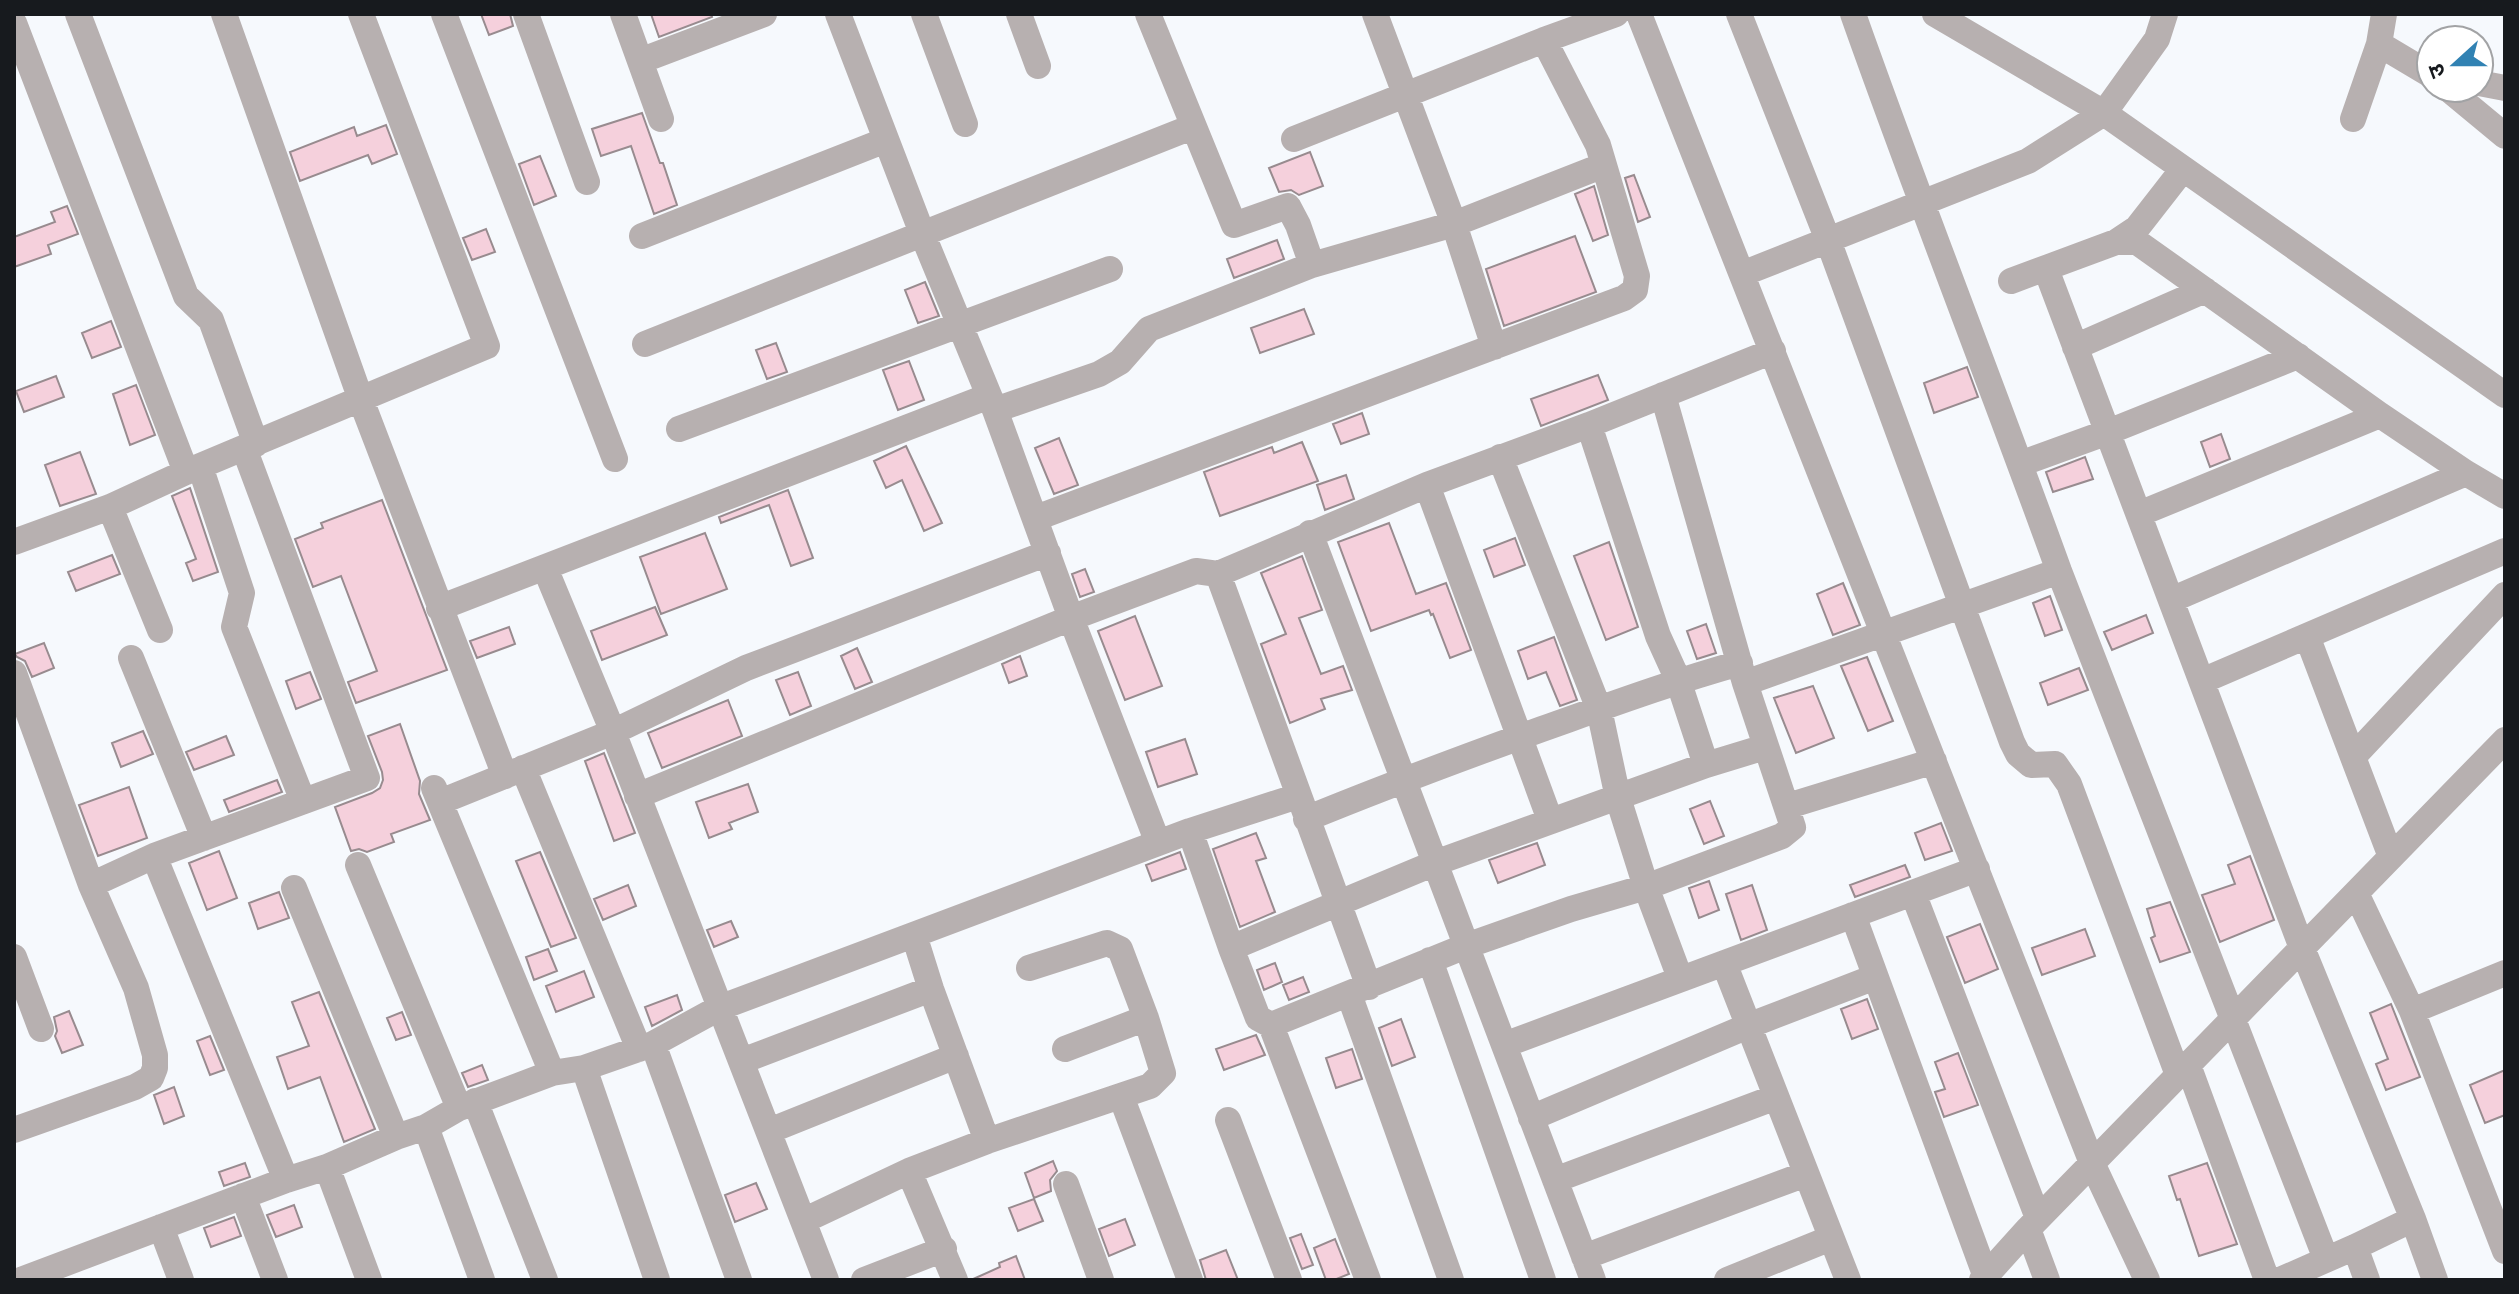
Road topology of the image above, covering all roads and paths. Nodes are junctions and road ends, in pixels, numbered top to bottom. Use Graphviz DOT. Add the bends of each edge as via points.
graph roads {
  1 [pos="78,14"];
  2 [pos="224,14"];
  3 [pos="361,14"];
  4 [pos="444,14"];
  5 [pos="526,14"];
  6 [pos="623,14"];
  7 [pos="764,14"];
  8 [pos="838,14"];
  9 [pos="924,14"];
  10 [pos="1019,14"];
  11 [pos="1148,14"];
  12 [pos="1375,14"];
  13 [pos="1616,14"];
  14 [pos="1639,14"];
  15 [pos="1739,14"];
  16 [pos="1853,14"];
  17 [pos="1935,14"];
  18 [pos="2165,14"];
  19 [pos="2384,14"];
  20 [pos="14,23"];
  21 [pos="1544,40"];
  22 [pos="2379,44"];
  23 [pos="640,61"];
  24 [pos="2415,65"];
  25 [pos="1038,66"];
  26 [pos="1405,95"];
  27 [pos="2466,104"];
  28 [pos="2104,113"];
  29 [pos="661,119"];
  30 [pos="2353,119"];
  31 [pos="965,124"];
  32 [pos="1192,127"];
  33 [pos="2505,136"];
  34 [pos="1294,139"];
  35 [pos="886,140"];
  36 [pos="1604,165"];
  37 [pos="2183,169"];
  38 [pos="587,182"];
  39 [pos="1921,205"];
  40 [pos="1454,224"];
  41 [pos="922,233"];
  42 [pos="642,236"];
  43 [pos="1828,240"];
  44 [pos="2116,242"];
  45 [pos="1312,265"];
  46 [pos="1110,269"];
  47 [pos="2046,269"];
  48 [pos="1742,274"];
  49 [pos="2011,281"];
  50 [pos="2205,290"];
  51 [pos="961,325"];
  52 [pos="645,344"];
  53 [pos="1494,347"];
  54 [pos="2075,347"];
  55 [pos="1773,351"];
  56 [pos="2298,356"];
  57 [pos="2500,383"];
  58 [pos="1663,395"];
  59 [pos="361,400"];
  60 [pos="992,403"];
  61 [pos="2380,415"];
  62 [pos="1589,425"];
  63 [pos="679,429"];
  64 [pos="2108,432"];
  65 [pos="250,446"];
  66 [pos="1500,457"];
  67 [pos="615,459"];
  68 [pos="2020,464"];
  69 [pos="193,469"];
  70 [pos="2466,473"];
  71 [pos="1427,485"];
  72 [pos="2505,496"];
  73 [pos="110,507"];
  74 [pos="2139,514"];
  75 [pos="1036,518"];
  76 [pos="1310,533"];
  77 [pos="14,542"];
  78 [pos="2505,551"];
  79 [pos="1048,553"];
  80 [pos="545,568"];
  81 [pos="2059,571"];
  82 [pos="1218,574"];
  83 [pos="2505,595"];
  84 [pos="2171,600"];
  85 [pos="1963,605"];
  86 [pos="439,608"];
  87 [pos="1071,618"];
  88 [pos="160,630"];
  89 [pos="1884,634"];
  90 [pos="2307,636"];
  91 [pos="131,658"];
  92 [pos="14,673"];
  93 [pos="1742,673"];
  94 [pos="1678,680"];
  95 [pos="2202,681"];
  96 [pos="1599,709"];
  97 [pos="613,732"];
  98 [pos="1521,737"];
  99 [pos="2505,740"];
  100 [pos="1765,747"];
  101 [pos="2353,757"];
  102 [pos="1934,761"];
  103 [pos="1706,765"];
  104 [pos="514,772"];
  105 [pos="1403,779"];
  106 [pos="637,796"];
  107 [pos="1618,798"];
  108 [pos="303,801"];
  109 [pos="1788,806"];
  110 [pos="1302,807"];
  111 [pos="1550,820"];
  112 [pos="1190,831"];
  113 [pos="204,838"];
  114 [pos="1158,843"];
  115 [pos="154,856"];
  116 [pos="2391,857"];
  117 [pos="1435,863"];
  118 [pos="358,865"];
  119 [pos="1977,869"];
  120 [pos="91,885"];
  121 [pos="1646,887"];
  122 [pos="294,888"];
  123 [pos="1913,893"];
  124 [pos="2356,893"];
  125 [pos="1338,902"];
  126 [pos="1853,915"];
  127 [pos="914,935"];
  128 [pos="1466,946"];
  129 [pos="1231,948"];
  130 [pos="2302,948"];
  131 [pos="14,957"];
  132 [pos="1430,960"];
  133 [pos="1724,963"];
  134 [pos="1029,968"];
  135 [pos="2505,973"];
  136 [pos="1875,977"];
  137 [pos="1680,978"];
  138 [pos="931,989"];
  139 [pos="1359,990"];
  140 [pos="719,1008"];
  141 [pos="2412,1011"];
  142 [pos="1146,1018"];
  143 [pos="2233,1019"];
  144 [pos="1271,1025"];
  145 [pos="1748,1026"];
  146 [pos="41,1029"];
  147 [pos="1504,1045"];
  148 [pos="646,1046"];
  149 [pos="1065,1049"];
  150 [pos="956,1056"];
  151 [pos="742,1061"];
  152 [pos="584,1068"];
  153 [pos="2183,1070"];
  154 [pos="552,1073"];
  155 [pos="1121,1096"];
  156 [pos="1776,1097"];
  157 [pos="467,1105"];
  158 [pos="1531,1118"];
  159 [pos="1228,1120"];
  160 [pos="426,1127"];
  161 [pos="14,1130"];
  162 [pos="769,1131"];
  163 [pos="396,1137"];
  164 [pos="987,1141"];
  165 [pos="2092,1163"];
  166 [pos="327,1167"];
  167 [pos="909,1171"];
  168 [pos="1806,1174"];
  169 [pos="286,1180"];
  170 [pos="1555,1180"];
  171 [pos="1066,1184"];
  172 [pos="243,1196"];
  173 [pos="2413,1219"];
  174 [pos="803,1221"];
  175 [pos="2033,1224"];
  176 [pos="161,1227"];
  177 [pos="1831,1238"];
  178 [pos="2355,1247"];
  179 [pos="944,1249"];
  180 [pos="2505,1251"];
  181 [pos="2326,1259"];
  182 [pos="1588,1269"];
  183 [pos="70,1271"];
  184 [pos="1984,1278"];
  185 [pos="21,1280"];
  186 [pos="181,1280"];
  187 [pos="275,1280"];
  188 [pos="369,1280"];
  189 [pos="482,1280"];
  190 [pos="545,1280"];
  191 [pos="657,1280"];
  192 [pos="739,1280"];
  193 [pos="826,1280"];
  194 [pos="864,1280"];
  195 [pos="955,1280"];
  196 [pos="1101,1280"];
  197 [pos="1190,1280"];
  198 [pos="1289,1280"];
  199 [pos="1368,1280"];
  200 [pos="1451,1280"];
  201 [pos="1543,1280"];
  202 [pos="1727,1280"];
  203 [pos="1848,1280"];
  204 [pos="2047,1280"];
  205 [pos="2147,1280"];
  206 [pos="2267,1280"];
  207 [pos="2280,1280"];
  208 [pos="2367,1280"];
  209 [pos="2435,1280"];
  1 -- 65 [label="street" via="186,296 211,320"];
  2 -- 59 [label="street"];
  3 -- 59 [label="street" via="487,346"];
  4 -- 67 [label="street"];
  5 -- 38 [label="street"];
  6 -- 23 [label="street"];
  7 -- 23 [label="street"];
  8 -- 35 [label="street"];
  9 -- 31 [label="street"];
  10 -- 25 [label="street"];
  11 -- 32 [label="street"];
  12 -- 26 [label="street"];
  13 -- 21 [label="street"];
  14 -- 48 [label="street"];
  15 -- 43 [label="street"];
  16 -- 39 [label="street"];
  17 -- 28 [label="street"];
  18 -- 28 [label="street" via="2157,39"];
  19 -- 22 [label="street"];
  20 -- 69 [label="street"];
  21 -- 26 [label="street"];
  21 -- 36 [label="street"];
  22 -- 24 [label="street"];
  22 -- 30 [label="street"];
  23 -- 29 [label="street"];
  26 -- 34 [label="street"];
  26 -- 40 [label="street"];
  27 -- 33 [label="street"];
  28 -- 37 [label="street"];
  28 -- 39 [label="street" via="2028,161"];
  32 -- 41 [label="street"];
  32 -- 45 [label="street" via="1234,225 1288,206"];
  35 -- 41 [label="street"];
  35 -- 42 [label="street"];
  36 -- 40 [label="street"];
  36 -- 53 [label="street" via="1637,276 1635,290"];
  37 -- 44 [label="street" via="2137,228"];
  37 -- 57 [label="street"];
  39 -- 43 [label="street"];
  39 -- 68 [label="street"];
  40 -- 45 [label="street"];
  40 -- 53 [label="street"];
  41 -- 51 [label="street"];
  41 -- 52 [label="street"];
  43 -- 48 [label="street"];
  43 -- 85 [label="street"];
  44 -- 47 [label="street"];
  44 -- 50 [label="street" via="2137,242"];
  45 -- 60 [label="street" via="1149,329 1120,362 1099,374"];
  46 -- 51 [label="street"];
  47 -- 49 [label="street"];
  47 -- 54 [label="street"];
  48 -- 55 [label="street"];
  50 -- 54 [label="street"];
  50 -- 56 [label="street"];
  51 -- 60 [label="street"];
  51 -- 63 [label="street"];
  53 -- 75 [label="street"];
  54 -- 64 [label="street"];
  55 -- 58 [label="street"];
  55 -- 89 [label="street"];
  56 -- 61 [label="street"];
  56 -- 64 [label="street"];
  58 -- 62 [label="street"];
  58 -- 93 [label="street"];
  59 -- 65 [label="street"];
  59 -- 86 [label="street"];
  60 -- 75 [label="street"];
  60 -- 80 [label="street"];
  61 -- 70 [label="street"];
  61 -- 74 [label="street"];
  62 -- 66 [label="street"];
  62 -- 94 [label="street" via="1658,636"];
  64 -- 68 [label="street"];
  64 -- 74 [label="street"];
  65 -- 69 [label="street"];
  65 -- 108 [label="street" via="367,778"];
  66 -- 71 [label="street"];
  66 -- 96 [label="street"];
  68 -- 81 [label="street"];
  69 -- 73 [label="street"];
  69 -- 108 [label="street" via="242,593 234,627"];
  70 -- 72 [label="street"];
  70 -- 84 [label="street"];
  71 -- 76 [label="street"];
  71 -- 98 [label="street"];
  73 -- 77 [label="street"];
  73 -- 88 [label="street"];
  74 -- 84 [label="street"];
  75 -- 79 [label="street"];
  76 -- 82 [label="street"];
  76 -- 105 [label="street"];
  78 -- 90 [label="street"];
  79 -- 87 [label="street"];
  79 -- 97 [label="street" via="746,668"];
  80 -- 86 [label="street"];
  80 -- 97 [label="street"];
  81 -- 85 [label="street"];
  81 -- 143 [label="street"];
  82 -- 87 [label="street" via="1196,571"];
  82 -- 110 [label="street"];
  83 -- 101 [label="street"];
  84 -- 95 [label="street"];
  85 -- 89 [label="street"];
  85 -- 153 [label="street" via="2018,754 2031,765 2055,764 2069,784"];
  86 -- 104 [label="street"];
  87 -- 106 [label="street"];
  87 -- 114 [label="street"];
  89 -- 93 [label="street"];
  89 -- 102 [label="street"];
  90 -- 95 [label="street"];
  90 -- 101 [label="street"];
  91 -- 113 [label="street"];
  92 -- 120 [label="street"];
  93 -- 94 [label="street"];
  93 -- 100 [label="street"];
  94 -- 96 [label="street"];
  94 -- 103 [label="street"];
  95 -- 130 [label="street"];
  96 -- 98 [label="street"];
  96 -- 107 [label="street"];
  97 -- 104 [label="street"];
  97 -- 106 [label="street"];
  98 -- 105 [label="street"];
  98 -- 111 [label="street"];
  99 -- 116 [label="street"];
  100 -- 103 [label="street"];
  100 -- 109 [label="street"];
  101 -- 116 [label="street"];
  102 -- 109 [label="street"];
  102 -- 119 [label="street"];
  103 -- 107 [label="street"];
  104 -- 148 [label="street"];
  104 -- 154 [label="street" via="437,794"];
  105 -- 110 [label="street"];
  105 -- 117 [label="street"];
  106 -- 140 [label="street"];
  107 -- 111 [label="street"];
  107 -- 121 [label="street"];
  108 -- 113 [label="street"];
  109 -- 121 [label="street" via="1793,827 1782,836"];
  110 -- 112 [label="street"];
  110 -- 125 [label="street"];
  111 -- 117 [label="street"];
  112 -- 114 [label="street"];
  112 -- 129 [label="street"];
  113 -- 115 [label="street"];
  114 -- 127 [label="street"];
  115 -- 120 [label="street"];
  115 -- 169 [label="street"];
  116 -- 124 [label="street"];
  117 -- 125 [label="street"];
  117 -- 128 [label="street"];
  118 -- 157 [label="street"];
  119 -- 123 [label="street"];
  119 -- 165 [label="street"];
  120 -- 161 [label="street" via="136,988 155,1068 151,1078 135,1087"];
  121 -- 128 [label="street"];
  121 -- 137 [label="street"];
  122 -- 163 [label="street"];
  123 -- 126 [label="street"];
  123 -- 175 [label="street"];
  124 -- 130 [label="street"];
  124 -- 141 [label="street"];
  125 -- 129 [label="street"];
  125 -- 139 [label="street"];
  126 -- 133 [label="street"];
  126 -- 136 [label="street"];
  127 -- 138 [label="street"];
  127 -- 140 [label="street"];
  128 -- 132 [label="street"];
  128 -- 147 [label="street"];
  129 -- 144 [label="street" via="1258,1018"];
  130 -- 143 [label="street"];
  130 -- 173 [label="street"];
  131 -- 146 [label="street"];
  132 -- 139 [label="street"];
  132 -- 201 [label="street"];
  133 -- 137 [label="street"];
  133 -- 145 [label="street"];
  134 -- 142 [label="street" via="1107,943 1120,949"];
  135 -- 141 [label="street"];
  136 -- 145 [label="street"];
  136 -- 184 [label="street"];
  137 -- 147 [label="street"];
  138 -- 150 [label="street"];
  138 -- 151 [label="street"];
  139 -- 144 [label="street"];
  139 -- 200 [label="street"];
  140 -- 148 [label="street"];
  140 -- 151 [label="street"];
  141 -- 180 [label="street"];
  142 -- 149 [label="street"];
  142 -- 155 [label="street" via="1163,1073 1150,1086"];
  143 -- 153 [label="street"];
  143 -- 181 [label="street"];
  144 -- 199 [label="street"];
  145 -- 156 [label="street"];
  145 -- 158 [label="street"];
  147 -- 158 [label="street"];
  148 -- 152 [label="street"];
  148 -- 192 [label="street"];
  150 -- 162 [label="street"];
  150 -- 164 [label="street"];
  151 -- 162 [label="street"];
  152 -- 154 [label="street"];
  152 -- 191 [label="street"];
  153 -- 165 [label="street"];
  153 -- 206 [label="street"];
  154 -- 157 [label="street"];
  155 -- 164 [label="street"];
  155 -- 197 [label="street"];
  156 -- 168 [label="street"];
  156 -- 170 [label="street"];
  157 -- 160 [label="street"];
  157 -- 190 [label="street"];
  158 -- 170 [label="street"];
  159 -- 198 [label="street"];
  160 -- 163 [label="street"];
  160 -- 189 [label="street"];
  162 -- 174 [label="street"];
  163 -- 166 [label="street"];
  164 -- 167 [label="street"];
  165 -- 175 [label="street"];
  165 -- 205 [label="street"];
  166 -- 169 [label="street"];
  166 -- 188 [label="street"];
  167 -- 174 [label="street"];
  167 -- 179 [label="street"];
  168 -- 177 [label="street"];
  168 -- 182 [label="street"];
  169 -- 172 [label="street"];
  170 -- 182 [label="street"];
  171 -- 196 [label="street"];
  172 -- 176 [label="street"];
  172 -- 187 [label="street"];
  173 -- 178 [label="street"];
  173 -- 209 [label="street"];
  174 -- 193 [label="street"];
  175 -- 184 [label="street"];
  175 -- 204 [label="street"];
  176 -- 183 [label="street"];
  176 -- 186 [label="street"];
  177 -- 202 [label="street"];
  177 -- 203 [label="street"];
  178 -- 181 [label="street"];
  178 -- 208 [label="street"];
  179 -- 194 [label="street"];
  179 -- 195 [label="street"];
  181 -- 207 [label="street"];
  183 -- 185 [label="street"];
}
